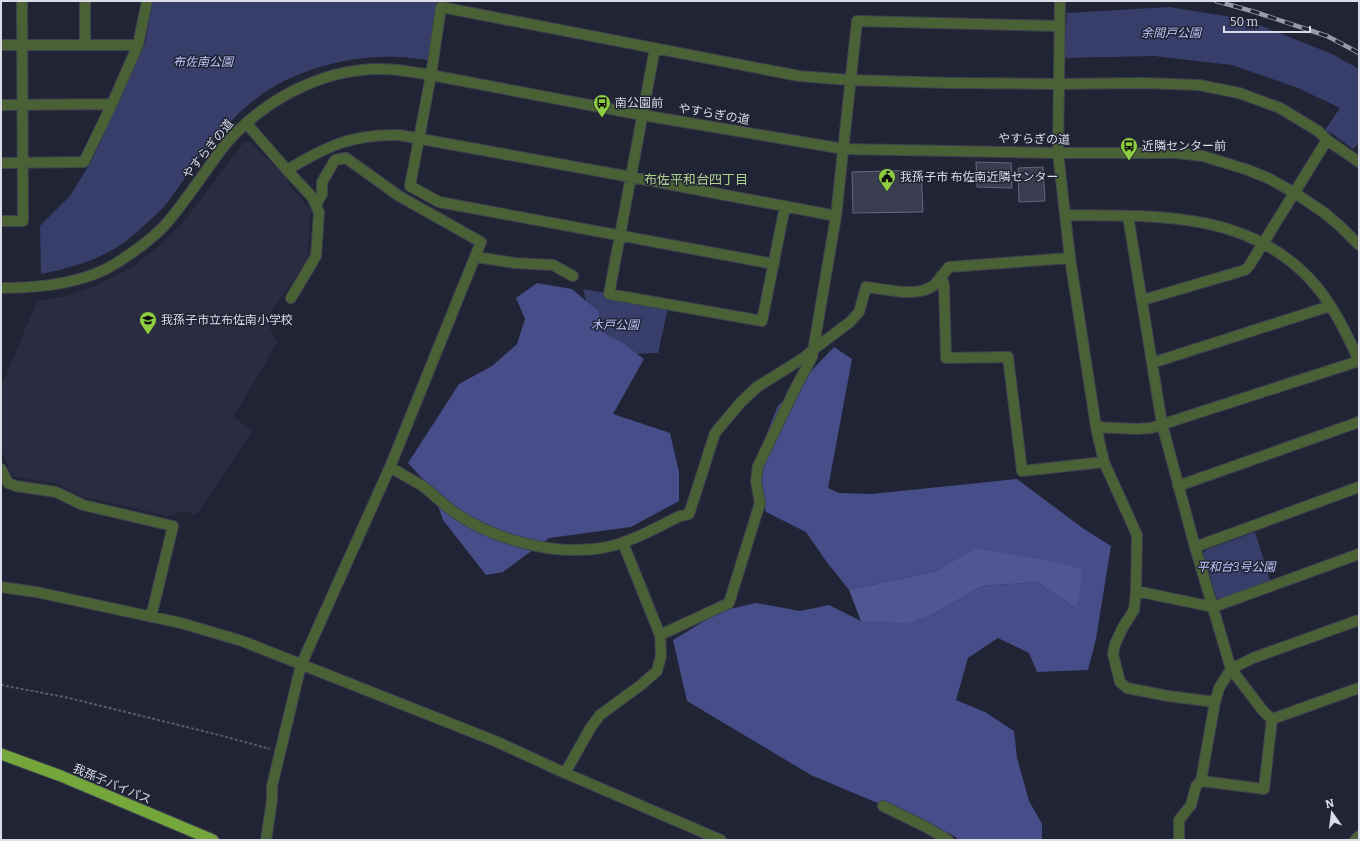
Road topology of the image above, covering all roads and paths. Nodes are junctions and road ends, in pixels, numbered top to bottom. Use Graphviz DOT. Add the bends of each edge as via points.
graph roads {
  1 [pos="22,1"];
  2 [pos="85,1"];
  3 [pos="146,1"];
  4 [pos="1060,6"];
  5 [pos="1060,26"];
  6 [pos="23,45"];
  7 [pos="85,45"];
  8 [pos="138,45"];
  9 [pos="1,46"];
  10 [pos="655,48"];
  11 [pos="431,75"];
  12 [pos="850,80"];
  13 [pos="1059,84"];
  14 [pos="112,104"];
  15 [pos="1,105"];
  16 [pos="23,105"];
  17 [pos="642,115"];
  18 [pos="246,123"];
  19 [pos="419,138"];
  20 [pos="1327,140"];
  21 [pos="844,149"];
  22 [pos="1058,153"];
  23 [pos="1,162"];
  24 [pos="23,162"];
  25 [pos="1359,162"];
  26 [pos="287,170"];
  27 [pos="631,176"];
  28 [pos="1295,193"];
  29 [pos="316,205"];
  30 [pos="785,206"];
  31 [pos="836,216"];
  32 [pos="1065,216"];
  33 [pos="1128,216"];
  34 [pos="1,221"];
  35 [pos="620,235"];
  36 [pos="1263,244"];
  37 [pos="1359,245"];
  38 [pos="476,257"];
  39 [pos="1070,258"];
  40 [pos="774,264"];
  41 [pos="573,276"];
  42 [pos="941,276"];
  43 [pos="1,288"];
  44 [pos="291,298"];
  45 [pos="1142,300"];
  46 [pos="1330,306"];
  47 [pos="814,349"];
  48 [pos="1359,361"];
  49 [pos="1152,363"];
  50 [pos="1359,422"];
  51 [pos="1162,424"];
  52 [pos="1096,427"];
  53 [pos="1104,462"];
  54 [pos="390,467"];
  55 [pos="1,470"];
  56 [pos="1178,486"];
  57 [pos="1359,487"];
  58 [pos="623,543"];
  59 [pos="1195,547"];
  60 [pos="1359,554"];
  61 [pos="1,587"];
  62 [pos="1136,591"];
  63 [pos="1213,608"];
  64 [pos="151,617"];
  65 [pos="1359,620"];
  66 [pos="660,635"];
  67 [pos="301,665"];
  68 [pos="1231,669"];
  69 [pos="1,685"];
  70 [pos="1359,688"];
  71 [pos="1215,702"];
  72 [pos="1272,719"];
  73 [pos="280,752"];
  74 [pos="1,754"];
  75 [pos="565,773"];
  76 [pos="1201,781"];
  77 [pos="883,806"];
  78 [pos="1359,836"];
  79 [pos="213,840"];
  80 [pos="266,840"];
  81 [pos="721,840"];
  82 [pos="948,840"];
  83 [pos="1179,840"];
  84 [pos="1355,840"];
  1 -- 6 [label="street"];
  2 -- 7 [label="street"];
  3 -- 8 [label="street"];
  4 -- 5 [label="street"];
  5 -- 12 [label="street" via="857,21"];
  5 -- 13 [label="street"];
  6 -- 7 [label="street"];
  6 -- 9 [label="street"];
  6 -- 16 [label="street"];
  7 -- 8 [label="street"];
  8 -- 14 [label="street"];
  10 -- 11 [label="street" via="441,7"];
  10 -- 12 [label="street" via="799,76"];
  10 -- 17 [label="street"];
  11 -- 17 [label="street, やすらぎの道"];
  11 -- 18 [label="street, やすらぎの道" via="379,69 343,73 311,82 287,94"];
  11 -- 19 [label="street"];
  12 -- 13 [label="street"];
  12 -- 21 [label="street"];
  13 -- 20 [label="street" via="1199,85 1239,93 1280,108 1318,131"];
  13 -- 22 [label="street"];
  14 -- 16 [label="street"];
  14 -- 24 [label="street" via="84,162"];
  15 -- 16 [label="street"];
  16 -- 24 [label="street"];
  17 -- 21 [label="street, やすらぎの道"];
  17 -- 27 [label="street"];
  18 -- 26 [label="street"];
  18 -- 43 [label="street, やすらぎの道" via="222,149 170,220 143,245 114,265 67,282"];
  19 -- 26 [label="street" via="399,135 359,137 320,151"];
  19 -- 27 [label="street"];
  19 -- 35 [label="street" via="410,186 439,202"];
  20 -- 25 [label="street"];
  20 -- 28 [label="street"];
  21 -- 22 [label="street, やすらぎの道"];
  21 -- 31 [label="street"];
  22 -- 28 [label="street, やすらぎの道" via="1176,153 1203,156 1248,170"];
  22 -- 32 [label="street"];
  23 -- 24 [label="street"];
  24 -- 34 [label="street" via="23,221"];
  26 -- 29 [label="street" via="312,197"];
  27 -- 30 [label="street"];
  27 -- 35 [label="street"];
  28 -- 36 [label="street"];
  28 -- 37 [label="street, やすらぎの道" via="1326,214"];
  29 -- 38 [label="street" via="322,194 322,182 335,160 346,158 399,196 482,242"];
  29 -- 44 [label="street" via="319,212 316,256"];
  30 -- 31 [label="street"];
  30 -- 40 [label="street"];
  31 -- 47 [label="street"];
  32 -- 33 [label="street"];
  32 -- 39 [label="street"];
  33 -- 36 [label="street" via="1204,223 1234,231"];
  33 -- 45 [label="street"];
  35 -- 40 [label="street"];
  35 -- 40 [label="street" via="609,294 762,321"];
  36 -- 45 [label="street" via="1246,270"];
  36 -- 46 [label="street" via="1295,265 1310,279"];
  38 -- 41 [label="street" via="553,265"];
  38 -- 54 [label="street"];
  39 -- 42 [label="street" via="949,267"];
  39 -- 52 [label="street"];
  42 -- 47 [label="street" via="934,285 916,292 866,287 859,312 850,322"];
  42 -- 53 [label="street" via="944,285 946,358 1008,357 1022,470"];
  45 -- 49 [label="street"];
  46 -- 48 [label="street"];
  46 -- 49 [label="street"];
  47 -- 58 [label="street" via="802,360 757,387 715,433 689,514"];
  47 -- 66 [label="street" via="758,466 756,481 760,503 729,603"];
  48 -- 51 [label="street"];
  49 -- 51 [label="street"];
  50 -- 56 [label="street"];
  51 -- 52 [label="street" via="1137,429"];
  51 -- 56 [label="street"];
  52 -- 53 [label="street"];
  53 -- 62 [label="street" via="1137,535"];
  54 -- 58 [label="street" via="422,486 456,514 490,533 536,547 580,550"];
  54 -- 67 [label="street"];
  55 -- 64 [label="street" via="8,483 16,486 56,492 83,505 173,526"];
  56 -- 59 [label="street"];
  57 -- 59 [label="street"];
  58 -- 66 [label="street"];
  59 -- 63 [label="street"];
  60 -- 63 [label="street"];
  61 -- 64 [label="street"];
  62 -- 63 [label="street"];
  62 -- 71 [label="street" via="1134,610 1123,627 1113,654 1120,682 1127,688"];
  63 -- 68 [label="street"];
  64 -- 67 [label="street" via="242,641"];
  65 -- 68 [label="street" via="1252,658"];
  66 -- 75 [label="street" via="661,656 657,671 600,715 591,726"];
  67 -- 73 [label="street"];
  67 -- 75 [label="street" via="495,741"];
  68 -- 71 [label="street" via="1219,688"];
  68 -- 72 [label="street"];
  69 -- 73 [label="path" via="69,698"];
  70 -- 72 [label="street"];
  71 -- 76 [label="street"];
  72 -- 76 [label="street" via="1264,789"];
  73 -- 80 [label="street" via="272,786"];
  74 -- 79 [label="highway, 我孫子バイパス" via="61,776"];
  75 -- 81 [label="street"];
  76 -- 83 [label="street" via="1196,786 1191,805 1179,820"];
  77 -- 82 [label="street"];
  78 -- 84 [label="street"];
}
